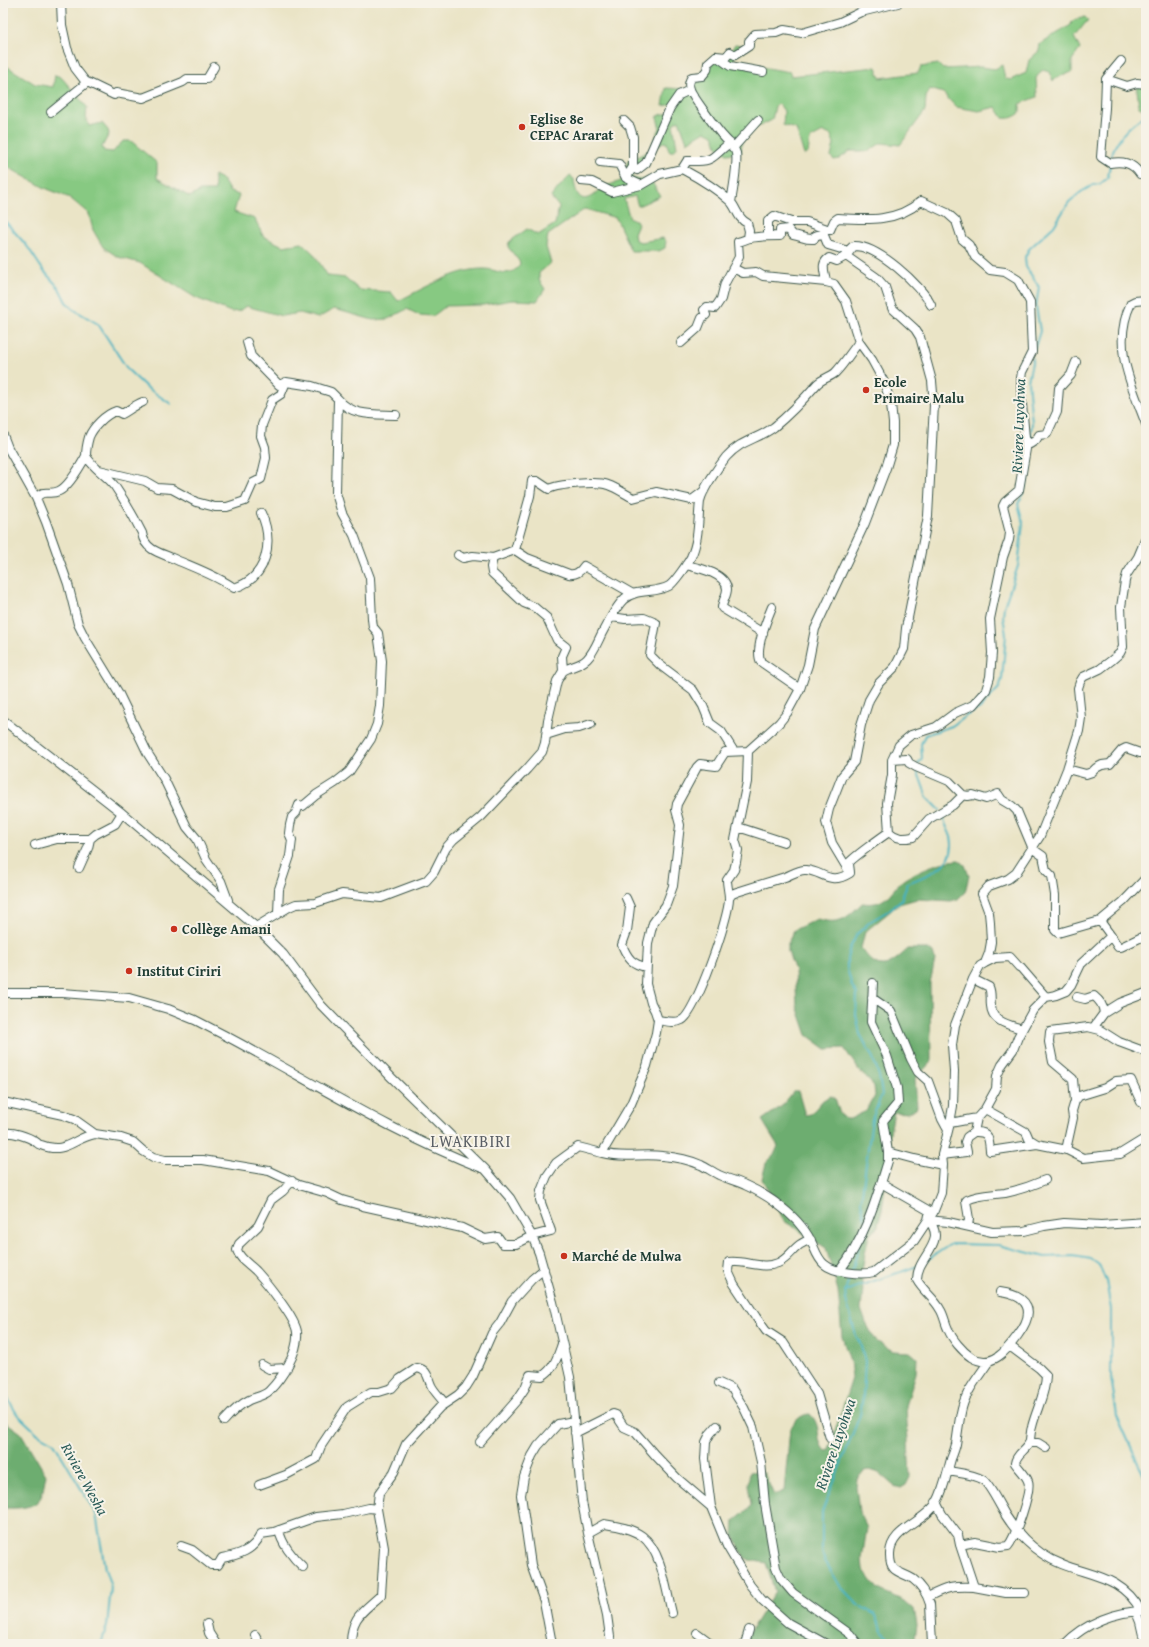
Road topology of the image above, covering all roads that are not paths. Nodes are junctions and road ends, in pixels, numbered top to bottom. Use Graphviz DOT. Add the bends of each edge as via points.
graph roads {
  1 [pos="61,3"];
  2 [pos="898,3"];
  3 [pos="716,56"];
  4 [pos="1121,61"];
  5 [pos="214,67"];
  6 [pos="763,72"];
  7 [pos="1106,80"];
  8 [pos="85,81"];
  9 [pos="1146,84"];
  10 [pos="690,90"];
  11 [pos="51,112"];
  12 [pos="758,120"];
  13 [pos="624,121"];
  14 [pos="731,145"];
  15 [pos="600,162"];
  16 [pos="633,167"];
  17 [pos="682,169"];
  18 [pos="1140,174"];
  19 [pos="626,178"];
  20 [pos="581,181"];
  21 [pos="642,185"];
  22 [pos="731,202"];
  23 [pos="768,236"];
  24 [pos="748,238"];
  25 [pos="859,246"];
  26 [pos="846,256"];
  27 [pos="733,268"];
  28 [pos="826,282"];
  29 [pos="1146,300"];
  30 [pos="931,305"];
  31 [pos="247,342"];
  32 [pos="859,342"];
  33 [pos="681,343"];
  34 [pos="1076,362"];
  35 [pos="286,382"];
  36 [pos="338,399"];
  37 [pos="143,402"];
  38 [pos="396,416"];
  39 [pos="1146,424"];
  40 [pos="3,435"];
  41 [pos="1026,440"];
  42 [pos="86,456"];
  43 [pos="98,470"];
  44 [pos="705,490"];
  45 [pos="36,498"];
  46 [pos="261,513"];
  47 [pos="1146,538"];
  48 [pos="515,550"];
  49 [pos="458,555"];
  50 [pos="493,558"];
  51 [pos="686,565"];
  52 [pos="633,594"];
  53 [pos="772,607"];
  54 [pos="612,617"];
  55 [pos="763,633"];
  56 [pos="563,671"];
  57 [pos="800,688"];
  58 [pos="3,720"];
  59 [pos="592,724"];
  60 [pos="546,735"];
  61 [pos="733,750"];
  62 [pos="748,751"];
  63 [pos="1145,754"];
  64 [pos="892,760"];
  65 [pos="1067,769"];
  66 [pos="963,795"];
  67 [pos="122,813"];
  68 [pos="738,828"];
  69 [pos="889,832"];
  70 [pos="90,839"];
  71 [pos="784,842"];
  72 [pos="35,844"];
  73 [pos="1033,848"];
  74 [pos="79,868"];
  75 [pos="850,873"];
  76 [pos="1146,878"];
  77 [pos="626,898"];
  78 [pos="729,898"];
  79 [pos="230,904"];
  80 [pos="278,913"];
  81 [pos="1100,922"];
  82 [pos="256,927"];
  83 [pos="1146,935"];
  84 [pos="1111,936"];
  85 [pos="985,963"];
  86 [pos="646,967"];
  87 [pos="973,979"];
  88 [pos="873,983"];
  89 [pos="3,992"];
  90 [pos="1146,993"];
  91 [pos="1046,997"];
  92 [pos="1077,997"];
  93 [pos="872,998"];
  94 [pos="1104,1012"];
  95 [pos="658,1020"];
  96 [pos="1093,1028"];
  97 [pos="1022,1029"];
  98 [pos="1146,1052"];
  99 [pos="3,1102"];
  100 [pos="1075,1102"];
  101 [pos="1146,1105"];
  102 [pos="985,1109"];
  103 [pos="977,1118"];
  104 [pos="949,1126"];
  105 [pos="974,1132"];
  106 [pos="3,1134"];
  107 [pos="95,1134"];
  108 [pos="1146,1138"];
  109 [pos="1037,1144"];
  110 [pos="1066,1150"];
  111 [pos="888,1152"];
  112 [pos="602,1153"];
  113 [pos="942,1155"];
  114 [pos="943,1165"];
  115 [pos="485,1169"];
  116 [pos="1045,1180"];
  117 [pos="292,1182"];
  118 [pos="881,1183"];
  119 [pos="931,1216"];
  120 [pos="1146,1222"];
  121 [pos="968,1226"];
  122 [pos="532,1236"];
  123 [pos="811,1240"];
  124 [pos="544,1269"];
  125 [pos="840,1270"];
  126 [pos="1000,1292"];
  127 [pos="562,1343"];
  128 [pos="1011,1347"];
  129 [pos="989,1361"];
  130 [pos="262,1365"];
  131 [pos="287,1368"];
  132 [pos="719,1383"];
  133 [pos="440,1407"];
  134 [pos="224,1421"];
  135 [pos="574,1421"];
  136 [pos="717,1426"];
  137 [pos="575,1433"];
  138 [pos="830,1438"];
  139 [pos="480,1442"];
  140 [pos="1029,1443"];
  141 [pos="1046,1448"];
  142 [pos="948,1471"];
  143 [pos="259,1485"];
  144 [pos="936,1502"];
  145 [pos="711,1507"];
  146 [pos="377,1509"];
  147 [pos="279,1530"];
  148 [pos="1016,1530"];
  149 [pos="588,1533"];
  150 [pos="960,1545"];
  151 [pos="181,1546"];
  152 [pos="303,1567"];
  153 [pos="974,1587"];
  154 [pos="1025,1593"];
  155 [pos="928,1597"];
  156 [pos="1141,1611"];
  157 [pos="672,1613"];
  158 [pos="207,1624"];
  159 [pos="749,1630"];
  160 [pos="697,1633"];
  161 [pos="256,1635"];
  162 [pos="216,1644"];
  163 [pos="260,1644"];
  164 [pos="351,1644"];
  165 [pos="552,1644"];
  166 [pos="611,1644"];
  167 [pos="712,1644"];
  168 [pos="745,1644"];
  169 [pos="826,1644"];
  170 [pos="858,1644"];
  171 [pos="932,1644"];
  172 [pos="1066,1644"];
  173 [pos="1145,1644"];
  1 -- 8 [label="street" via="67,48 75,68"];
  2 -- 3 [label="street" via="861,12 840,22 802,33 784,30 755,34 749,41 749,46 735,55 730,52 726,57"];
  3 -- 6 [label="street" via="730,66"];
  3 -- 10 [label="street" via="708,63 707,70 702,76 692,77 689,82"];
  4 -- 7 [label="street"];
  5 -- 8 [label="street" via="207,80 187,79 143,98 116,93 114,95"];
  7 -- 9 [label="street" via="1127,86"];
  7 -- 18 [label="street" via="1101,157 1110,163 1122,161 1136,167"];
  8 -- 11 [label="street" via="84,85"];
  10 -- 14 [label="street"];
  10 -- 16 [label="street" via="679,95 670,108 646,163 637,170"];
  12 -- 14 [label="street"];
  13 -- 16 [label="street" via="633,137"];
  14 -- 17 [label="street" via="712,159 702,162 687,161"];
  14 -- 22 [label="street" via="736,154"];
  15 -- 19 [label="street" via="619,164"];
  16 -- 19 [label="street"];
  17 -- 21 [label="street" via="660,174"];
  17 -- 22 [label="street"];
  19 -- 21 [label="street"];
  20 -- 21 [label="street" via="592,182 612,192"];
  22 -- 24 [label="street" via="740,219 747,223"];
  23 -- 24 [label="street"];
  23 -- 25 [label="street" via="780,236 780,230 788,229 793,235 808,240 823,233 828,245 848,251 856,241 863,242"];
  23 -- 41 [label="street" via="768,221 774,216 791,222 807,222 830,230 838,218 882,219 902,213 920,201 956,220 962,239 969,245 975,257 990,270 1005,272 1018,280 1030,302 1032,352 1021,378"];
  24 -- 27 [label="street" via="738,242 739,257"];
  25 -- 26 [label="street" via="854,246"];
  25 -- 30 [label="street" via="893,263 926,295"];
  26 -- 28 [label="street" via="837,261 829,258 824,261 822,266"];
  26 -- 75 [label="street" via="876,277 884,287 892,308 920,337 932,381 934,405 928,516 904,649 895,667 879,684 869,700 854,762 842,776 826,822 832,843"];
  27 -- 28 [label="street" via="743,273 756,272 763,276"];
  27 -- 33 [label="street" via="715,308 707,307 704,310 706,315 698,328"];
  28 -- 32 [label="street" via="834,284 846,301"];
  29 -- 39 [label="street" via="1131,303 1122,327 1122,337 1125,367"];
  31 -- 35 [label="street" via="251,356 263,369 279,385"];
  32 -- 44 [label="street" via="834,373 818,382 806,398 774,426 736,447"];
  32 -- 57 [label="street" via="884,382 891,404 893,445 865,523 815,629 808,665"];
  34 -- 41 [label="street" via="1071,375 1059,388 1058,412 1048,434 1039,435 1030,444"];
  35 -- 36 [label="street" via="331,392"];
  35 -- 43 [label="street" via="281,394 272,400 262,425 261,436 266,458 260,479 253,483 245,500 239,503 221,507 206,506 172,489 157,488 144,481"];
  36 -- 38 [label="street" via="343,406 359,413"];
  36 -- 80 [label="street" via="336,493 370,578 373,627 378,633 382,661 379,712 371,739 349,772 303,806 297,807 290,825 290,856 279,889"];
  37 -- 42 [label="street" via="122,414 116,411 109,413 89,436"];
  40 -- 45 [label="street"];
  41 -- 64 [label="street" via="1019,490 1003,506 1010,533 990,619 992,653 986,690 973,705 955,713 943,724 911,734 899,745"];
  42 -- 43 [label="street"];
  42 -- 45 [label="street" via="62,489 40,493"];
  43 -- 46 [label="street" via="113,484 126,503 142,533 142,538 150,548 234,588 251,579 262,566 267,552 267,532"];
  44 -- 48 [label="street" via="692,500 656,492 633,498 607,484 577,483 555,485 549,489 538,481 532,482"];
  44 -- 51 [label="street" via="700,500 694,545"];
  45 -- 79 [label="street" via="58,553 84,638 118,692 148,754 221,882"];
  47 -- 65 [label="street" via="1125,581 1121,607 1123,647 1112,660 1083,677 1080,682 1078,688 1081,718"];
  48 -- 50 [label="street"];
  48 -- 52 [label="street" via="527,558 569,574 574,574 584,566"];
  49 -- 50 [label="street" via="463,558"];
  50 -- 56 [label="street" via="492,573 524,603 534,607 547,618 557,640 566,647 562,656"];
  51 -- 52 [label="street" via="669,586"];
  51 -- 55 [label="street" via="714,573 719,577 727,592 722,608"];
  52 -- 54 [label="street" via="623,599"];
  53 -- 55 [label="street"];
  54 -- 56 [label="street" via="587,658"];
  54 -- 61 [label="street" via="644,618 656,623 650,655 693,690 710,723 721,731"];
  55 -- 57 [label="street" via="758,653 761,662"];
  56 -- 60 [label="street" via="557,681"];
  57 -- 62 [label="street" via="779,723"];
  58 -- 67 [label="street"];
  59 -- 60 [label="street" via="566,728"];
  60 -- 80 [label="street" via="546,743 536,759 481,818 453,840 426,881 381,898 342,894 315,903 296,904"];
  61 -- 62 [label="street"];
  61 -- 86 [label="street" via="725,752 716,766 700,764 677,804 680,824 673,886 666,905 653,923"];
  62 -- 68 [label="street" via="747,782"];
  63 -- 65 [label="street" via="1126,748 1110,764 1102,765 1092,772 1086,774"];
  64 -- 66 [label="street" via="907,759 916,767 949,781"];
  64 -- 69 [label="street" via="887,803"];
  65 -- 73 [label="street" via="1049,817"];
  66 -- 69 [label="street" via="953,805 929,819 913,837 900,838"];
  66 -- 73 [label="street" via="986,799 998,794 1017,811"];
  67 -- 70 [label="street" via="115,824"];
  67 -- 79 [label="street"];
  68 -- 71 [label="street"];
  68 -- 78 [label="street" via="735,840 738,850 734,870 727,880"];
  69 -- 75 [label="street" via="853,858"];
  70 -- 72 [label="street" via="57,839"];
  70 -- 74 [label="street"];
  73 -- 81 [label="street" via="1043,856 1046,870 1052,876 1055,930 1058,933"];
  73 -- 85 [label="street" via="1016,873 989,886 982,894 990,929 989,953"];
  75 -- 78 [label="street" via="836,878 801,870 737,892"];
  76 -- 81 [label="street"];
  77 -- 86 [label="street" via="630,907 627,931 622,945 627,956 637,965"];
  78 -- 95 [label="street" via="722,931 690,1013 683,1020 675,1022"];
  79 -- 82 [label="street"];
  80 -- 82 [label="street"];
  81 -- 84 [label="street"];
  82 -- 115 [label="street" via="287,959 321,1005"];
  83 -- 84 [label="street" via="1121,947"];
  84 -- 91 [label="street" via="1081,964 1066,991"];
  85 -- 87 [label="street" via="980,966"];
  85 -- 91 [label="street" via="995,958 1010,958"];
  86 -- 95 [label="street" via="648,993"];
  87 -- 97 [label="street" via="989,987 991,1008 999,1021"];
  87 -- 104 [label="street" via="953,1035 954,1094"];
  88 -- 93 [label="street"];
  89 -- 115 [label="street" via="110,996 129,998 168,1009 214,1030 411,1138"];
  90 -- 94 [label="street"];
  91 -- 97 [label="street" via="1033,1010"];
  92 -- 94 [label="street" via="1085,999 1094,996 1100,1001"];
  93 -- 104 [label="street" via="891,1011 918,1072 928,1081 942,1119"];
  93 -- 111 [label="street" via="871,1022 887,1056 897,1088 898,1103 883,1121"];
  94 -- 96 [label="street"];
  95 -- 112 [label="street" via="655,1040 644,1075 629,1108"];
  96 -- 98 [label="street" via="1104,1031 1119,1042"];
  96 -- 100 [label="street" via="1050,1032 1053,1062 1072,1079"];
  97 -- 102 [label="street" via="1013,1050 1002,1065 997,1076 996,1089"];
  99 -- 107 [label="street" via="63,1115 74,1119"];
  100 -- 101 [label="street" via="1079,1096 1105,1088 1116,1081 1131,1080 1141,1102"];
  100 -- 110 [label="street"];
  102 -- 103 [label="street"];
  102 -- 109 [label="street" via="1026,1132 1029,1139"];
  103 -- 104 [label="street"];
  103 -- 105 [label="street"];
  104 -- 113 [label="street"];
  105 -- 109 [label="street" via="986,1134 990,1140 990,1151"];
  105 -- 113 [label="street" via="967,1137 967,1152"];
  106 -- 107 [label="street" via="15,1133 39,1145 61,1148"];
  107 -- 117 [label="street" via="133,1142 153,1157 164,1160 203,1160 230,1164 269,1171"];
  108 -- 110 [label="street" via="1120,1154 1083,1158"];
  109 -- 110 [label="street"];
  111 -- 114 [label="street"];
  111 -- 118 [label="street"];
  112 -- 122 [label="street" via="578,1147 556,1163 546,1178 540,1195 551,1231"];
  112 -- 123 [label="street" via="620,1156 650,1154 699,1164 720,1176 745,1185 775,1203 791,1215"];
  113 -- 114 [label="street"];
  114 -- 119 [label="street" via="941,1193"];
  115 -- 122 [label="street" via="510,1198"];
  116 -- 121 [label="street" via="1026,1188 978,1195 967,1200"];
  117 -- 122 [label="street" via="363,1206 462,1228 485,1239 498,1237 503,1244 516,1244"];
  117 -- 131 [label="street" via="271,1200 258,1226 239,1244 237,1250 257,1271 292,1320 297,1332 294,1352"];
  118 -- 119 [label="street"];
  118 -- 125 [label="street" via="866,1227 849,1259"];
  119 -- 121 [label="street"];
  119 -- 125 [label="street" via="914,1241 874,1272 867,1274"];
  119 -- 129 [label="street" via="936,1235 920,1265 917,1280 941,1309 948,1330 964,1351 979,1361"];
  120 -- 121 [label="street" via="1064,1224 1011,1232 992,1232"];
  122 -- 124 [label="street"];
  123 -- 125 [label="street" via="825,1265"];
  123 -- 138 [label="street" via="802,1242 779,1263 766,1267 729,1262 728,1271 766,1331 783,1342 817,1394"];
  124 -- 127 [label="street"];
  124 -- 133 [label="street" via="512,1301 492,1333 466,1387"];
  126 -- 128 [label="street" via="1019,1297 1029,1310 1024,1327"];
  127 -- 135 [label="street" via="570,1377"];
  127 -- 139 [label="street" via="552,1367 542,1376 530,1375 526,1388"];
  128 -- 129 [label="street"];
  128 -- 140 [label="street" via="1046,1375 1046,1386 1036,1410"];
  129 -- 142 [label="street" via="962,1407 956,1446"];
  130 -- 131 [label="street" via="269,1369"];
  131 -- 134 [label="street" via="269,1391 242,1404"];
  132 -- 170 [label="street" via="732,1389 753,1427 761,1462 776,1568 781,1579 793,1593 850,1634"];
  133 -- 143 [label="street" via="443,1401 431,1386 428,1374 417,1368 400,1378 392,1388 370,1392 347,1407 324,1441 316,1459 286,1475"];
  133 -- 146 [label="street" via="406,1444 394,1472 379,1493"];
  135 -- 137 [label="street"];
  135 -- 165 [label="street" via="558,1424 538,1446 524,1477 521,1495 531,1565 544,1601"];
  136 -- 145 [label="street" via="706,1442 705,1459"];
  137 -- 145 [label="street" via="613,1414 616,1415 624,1427 635,1432 677,1478"];
  137 -- 149 [label="street" via="578,1474"];
  140 -- 141 [label="street" via="1038,1443"];
  140 -- 148 [label="street" via="1015,1463 1030,1488"];
  142 -- 144 [label="street"];
  142 -- 148 [label="street" via="984,1480"];
  144 -- 150 [label="street" via="958,1535"];
  144 -- 155 [label="street" via="896,1537 891,1545 890,1554 895,1570 912,1578"];
  145 -- 169 [label="street" via="727,1546 762,1600 788,1623"];
  146 -- 147 [label="street" via="369,1508 316,1517"];
  146 -- 164 [label="street" via="384,1548 381,1594 358,1616"];
  147 -- 151 [label="street" via="261,1534 253,1546 241,1553 222,1558 218,1565 211,1565 192,1550"];
  147 -- 152 [label="street" via="288,1550"];
  148 -- 150 [label="street" via="1008,1546 975,1542"];
  148 -- 156 [label="street" via="1049,1559 1112,1581 1136,1601"];
  149 -- 157 [label="street" via="604,1524 633,1531 642,1536 656,1554"];
  149 -- 166 [label="street" via="607,1614"];
  150 -- 153 [label="street"];
  153 -- 154 [label="street" via="1006,1593"];
  153 -- 155 [label="street" via="945,1588"];
  155 -- 171 [label="street"];
  156 -- 172 [label="street" via="1094,1623"];
  156 -- 173 [label="street" via="1140,1622"];
  158 -- 162 [label="street"];
  159 -- 168 [label="street"];
  160 -- 167 [label="street"];
  161 -- 163 [label="street"];
}
